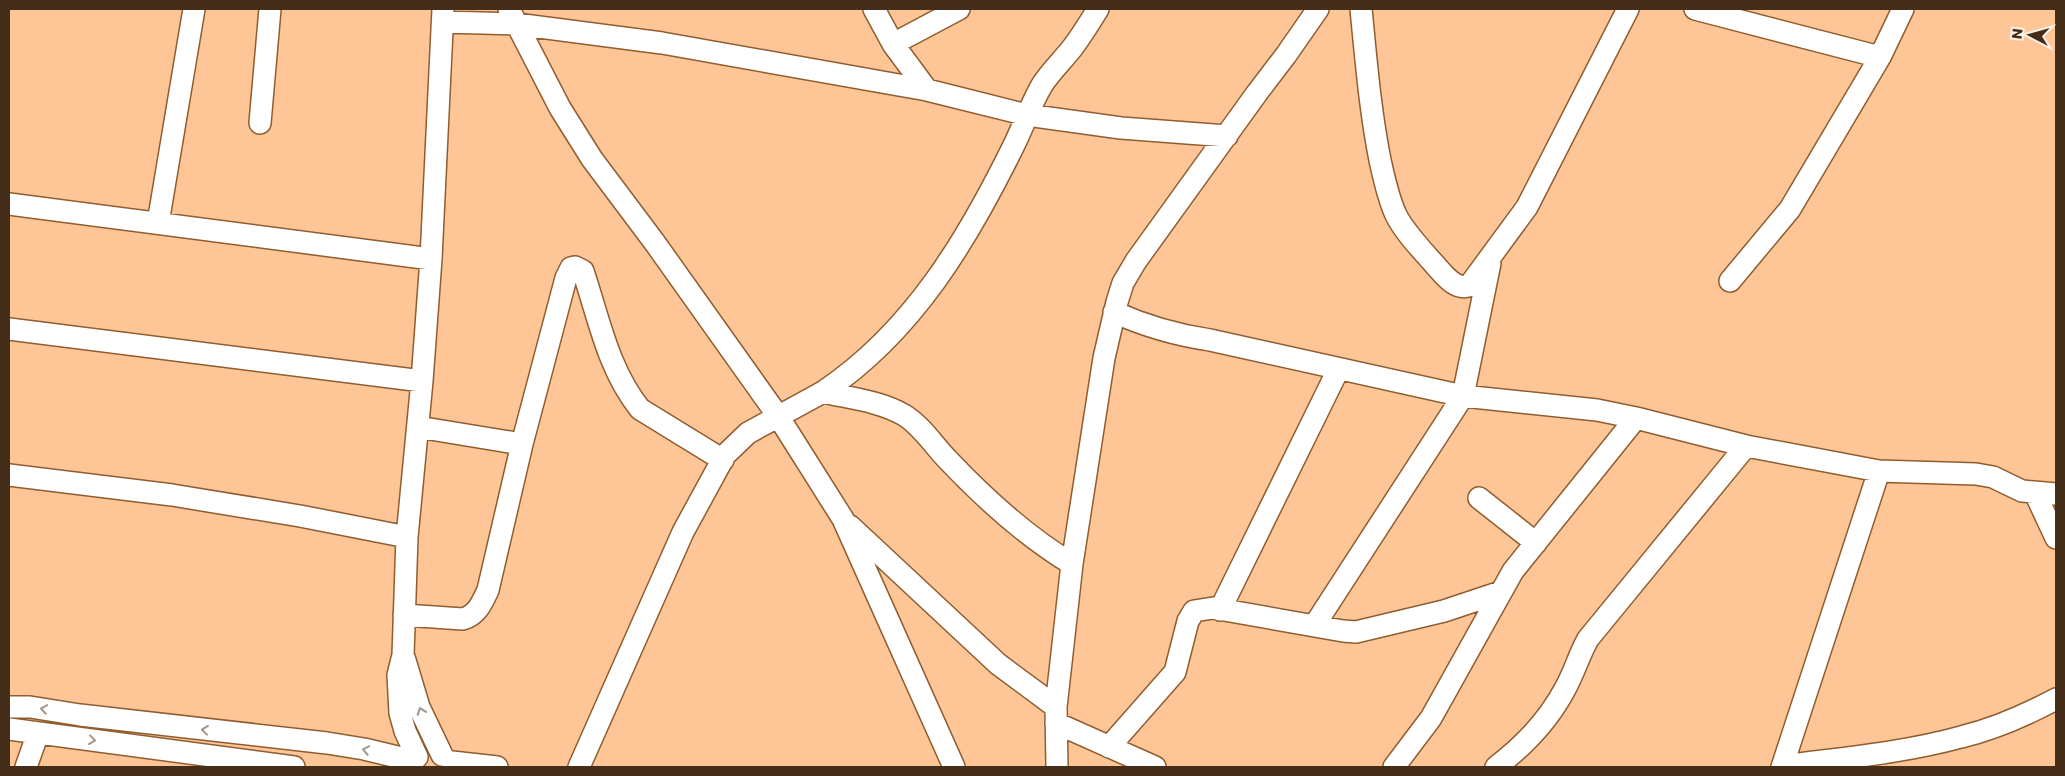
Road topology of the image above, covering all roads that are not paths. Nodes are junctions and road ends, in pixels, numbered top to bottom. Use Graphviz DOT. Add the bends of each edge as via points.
graph roads {
  1 [pos="194,9"];
  2 [pos="270,9"];
  3 [pos="874,9"];
  4 [pos="959,9"];
  5 [pos="1098,9"];
  6 [pos="1318,9"];
  7 [pos="1361,9"];
  8 [pos="1628,9"];
  9 [pos="1695,9"];
  10 [pos="1903,9"];
  11 [pos="443,16"];
  12 [pos="512,16"];
  13 [pos="893,44"];
  14 [pos="1880,58"];
  15 [pos="927,90"];
  16 [pos="1027,115"];
  17 [pos="260,123"];
  18 [pos="1227,136"];
  19 [pos="9,204"];
  20 [pos="158,223"];
  21 [pos="1491,258"];
  22 [pos="431,259"];
  23 [pos="1730,281"];
  24 [pos="1114,312"];
  25 [pos="9,329"];
  26 [pos="1338,370"];
  27 [pos="422,382"];
  28 [pos="823,392"];
  29 [pos="1463,396"];
  30 [pos="778,416"];
  31 [pos="1636,418"];
  32 [pos="418,427"];
  33 [pos="522,444"];
  34 [pos="1746,446"];
  35 [pos="723,460"];
  36 [pos="1879,471"];
  37 [pos="9,475"];
  38 [pos="2035,493"];
  39 [pos="2056,494"];
  40 [pos="1479,498"];
  41 [pos="843,519"];
  42 [pos="407,537"];
  43 [pos="2056,538"];
  44 [pos="1536,543"];
  45 [pos="1072,564"];
  46 [pos="1501,592"];
  47 [pos="1220,610"];
  48 [pos="404,615"];
  49 [pos="1314,626"];
  50 [pos="403,655"];
  51 [pos="2056,699"];
  52 [pos="9,708"];
  53 [pos="1056,715"];
  54 [pos="9,729"];
  55 [pos="38,733"];
  56 [pos="1109,747"];
  57 [pos="208,761"];
  58 [pos="449,761"];
  59 [pos="414,762"];
  60 [pos="951,764"];
  61 [pos="1056,766"];
  62 [pos="26,767"];
  63 [pos="294,767"];
  64 [pos="497,767"];
  65 [pos="579,767"];
  66 [pos="1155,767"];
  67 [pos="1394,767"];
  68 [pos="1496,767"];
  69 [pos="1783,767"];
  1 -- 20 [label="street"];
  2 -- 17 [label="street"];
  3 -- 13 [label="street"];
  4 -- 13 [label="street"];
  5 -- 16 [label="street" via="1042,85"];
  6 -- 18 [label="street"];
  7 -- 21 [label="street" via="1373,128 1396,214 1424,253 1458,286 1469,286"];
  8 -- 21 [label="street" via="1527,207"];
  9 -- 14 [label="street"];
  10 -- 14 [label="street"];
  11 -- 12 [label="street"];
  11 -- 22 [label="street"];
  12 -- 15 [label="street"];
  12 -- 30 [label="street" via="560,108 592,159"];
  13 -- 15 [label="street"];
  14 -- 23 [label="street" via="1790,209"];
  15 -- 16 [label="street"];
  16 -- 18 [label="street" via="1121,128"];
  16 -- 28 [label="street" via="978,211 920,303 873,353"];
  18 -- 24 [label="street" via="1136,261 1123,283"];
  19 -- 20 [label="street"];
  20 -- 22 [label="street"];
  21 -- 29 [label="street"];
  22 -- 27 [label="street"];
  24 -- 26 [label="street" via="1176,335"];
  24 -- 45 [label="street"];
  25 -- 27 [label="street"];
  26 -- 29 [label="street"];
  26 -- 47 [label="street"];
  27 -- 32 [label="street"];
  28 -- 30 [label="street"];
  28 -- 45 [label="street" via="870,402 906,416 1004,513 1043,546"];
  29 -- 31 [label="street" via="1597,410"];
  29 -- 49 [label="street"];
  30 -- 35 [label="street" via="748,433"];
  30 -- 41 [label="street"];
  31 -- 34 [label="street"];
  31 -- 44 [label="street"];
  32 -- 33 [label="street"];
  32 -- 42 [label="street"];
  33 -- 35 [label="street" via="566,278 570,268 575,267 583,271 614,367 640,409"];
  33 -- 48 [label="street" via="483,603 471,617 463,619"];
  34 -- 36 [label="street"];
  34 -- 68 [label="street" via="1588,639 1547,719 1522,746"];
  35 -- 65 [label="street" via="683,532"];
  36 -- 38 [label="street" via="1976,474"];
  36 -- 69 [label="street"];
  37 -- 42 [label="street" via="172,495"];
  38 -- 39 [label="street"];
  38 -- 43 [label="street"];
  40 -- 44 [label="street"];
  41 -- 53 [label="street"];
  41 -- 60 [label="street"];
  42 -- 48 [label="street"];
  44 -- 46 [label="street"];
  45 -- 53 [label="street"];
  46 -- 49 [label="street" via="1444,611 1365,631"];
  46 -- 67 [label="street" via="1431,718"];
  47 -- 49 [label="street"];
  47 -- 56 [label="street" via="1213,608 1192,614 1175,672"];
  48 -- 50 [label="street"];
  58 -- 50 [label="street, one-way" via="419,706"];
  50 -- 59 [label="street" via="398,675 400,713"];
  51 -- 69 [label="street" via="2024,716 1960,737"];
  59 -- 52 [label="street, one-way" via="328,743 30,707"];
  53 -- 56 [label="street"];
  53 -- 61 [label="street"];
  54 -- 55 [label="street"];
  55 -- 57 [label="street, one-way"];
  55 -- 62 [label="street"];
  56 -- 66 [label="street"];
  57 -- 63 [label="street"];
  58 -- 59 [label="street" via="426,753"];
  58 -- 64 [label="street"];
}
